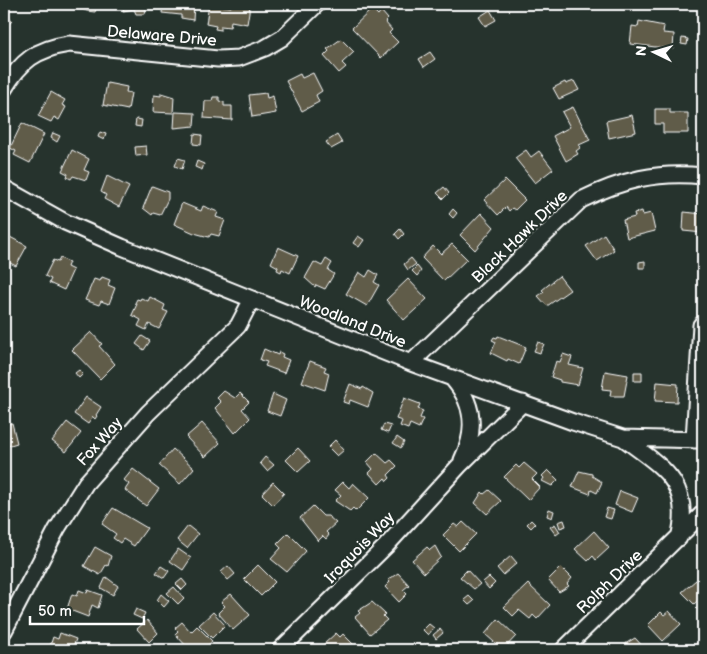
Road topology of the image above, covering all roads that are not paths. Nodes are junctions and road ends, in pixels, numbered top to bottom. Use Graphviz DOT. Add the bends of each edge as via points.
graph roads {
  1 [pos="317,4"];
  2 [pos="4,89"];
  3 [pos="703,176"];
  4 [pos="4,188"];
  5 [pos="252,299"];
  6 [pos="703,325"];
  7 [pos="411,363"];
  8 [pos="452,378"];
  9 [pos="523,403"];
  10 [pos="623,438"];
  11 [pos="699,440"];
  12 [pos="459,466"];
  13 [pos="703,513"];
  14 [pos="679,538"];
  15 [pos="4,630"];
  16 [pos="280,650"];
  17 [pos="563,650"];
  1 -- 2 [label="street, Delaware Drive" via="282,38 251,55 218,58 68,44 48,47 29,58"];
  3 -- 7 [label="street, Black Hawk Drive" via="664,174 641,178 610,186 581,200"];
  4 -- 5 [label="street, Woodland Drive" via="65,222"];
  5 -- 7 [label="street, Woodland Drive"];
  5 -- 15 [label="street, Fox Way" via="238,326 148,413 86,483 57,529"];
  6 -- 11 [label="street"];
  7 -- 8 [label="street, Woodland Drive"];
  8 -- 9 [label="street, Woodland Drive"];
  8 -- 12 [label="street, Iroquois Way" via="462,390 473,417 467,450"];
  9 -- 10 [label="street, Woodland Drive"];
  9 -- 12 [label="street, Iroquois Way"];
  10 -- 11 [label="street, Woodland Drive"];
  10 -- 14 [label="street" via="662,466 677,485 684,520"];
  12 -- 16 [label="street, Iroquois Way" via="386,546"];
  13 -- 14 [label="street, Rolph Drive"];
  14 -- 17 [label="street, Rolph Drive"];
}
